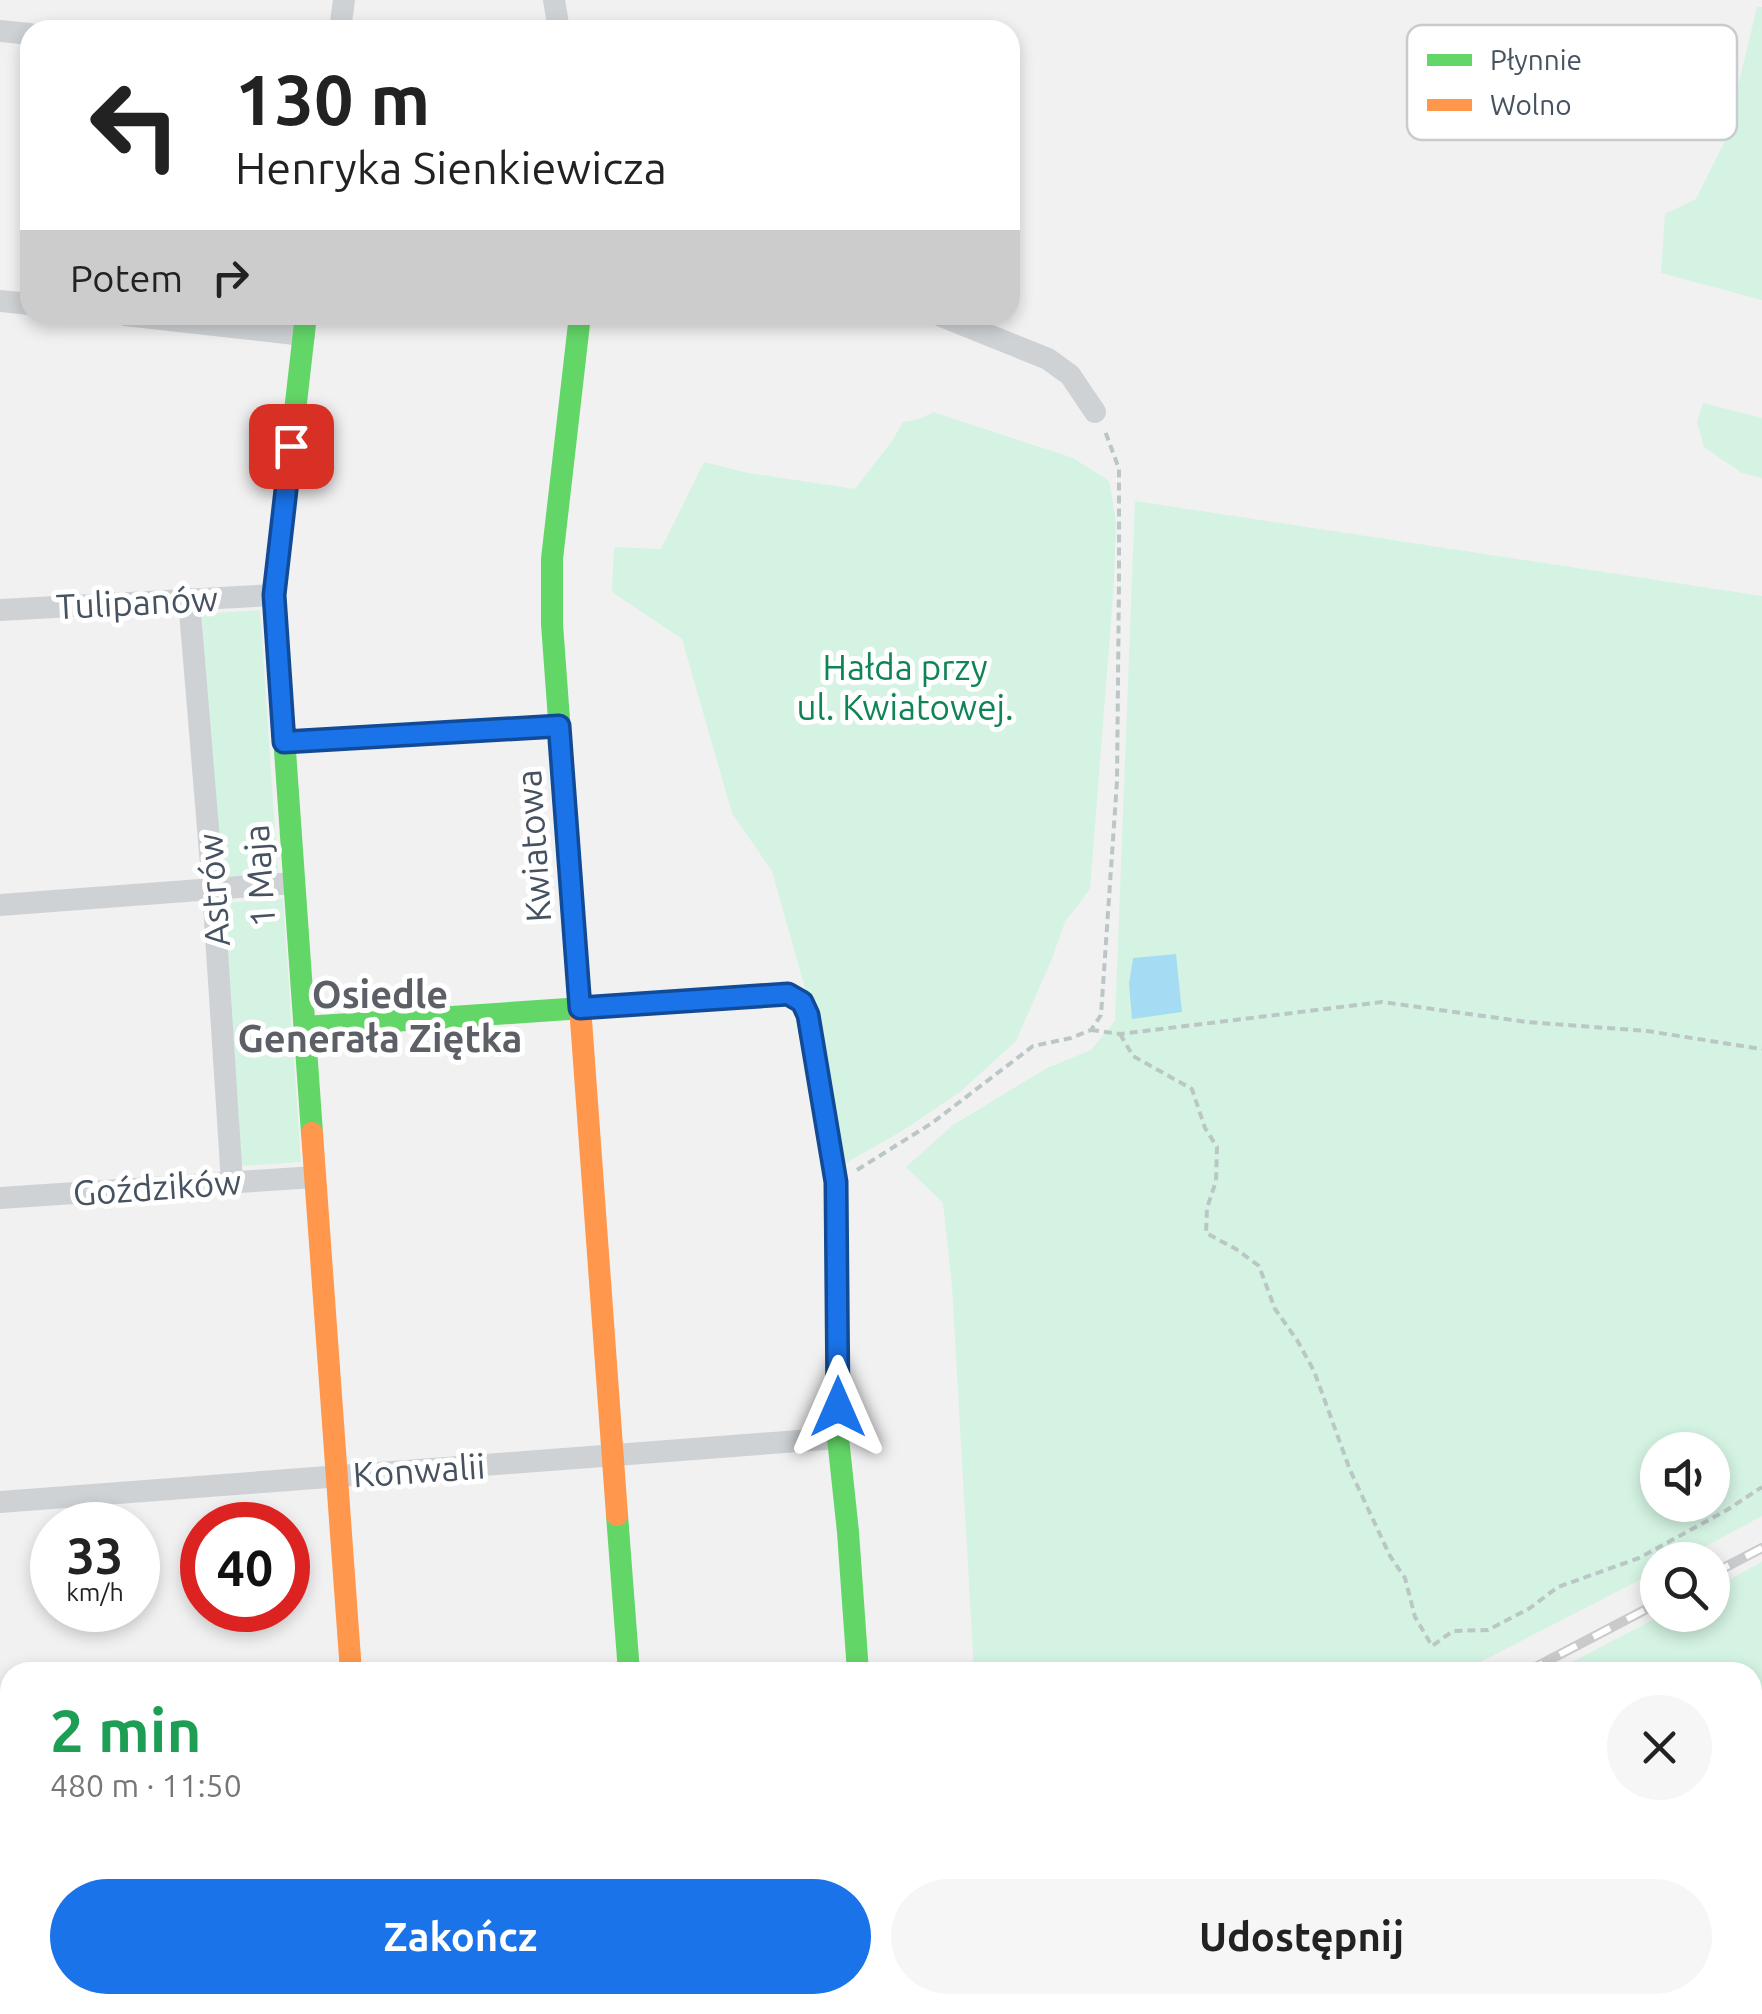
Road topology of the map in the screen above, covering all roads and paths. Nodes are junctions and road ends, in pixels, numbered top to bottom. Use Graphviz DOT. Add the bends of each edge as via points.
graph roads {
  1 [pos="305,325"];
  2 [pos="579,325"];
  3 [pos="963,325"];
  4 [pos="1095,412"];
  5 [pos="274,595"];
  6 [pos="188,599"];
  7 [pos="0,610"];
  8 [pos="559,726"];
  9 [pos="284,742"];
  10 [pos="294,883"];
  11 [pos="213,889"];
  12 [pos="0,905"];
  13 [pos="580,1008"];
  14 [pos="305,1027"];
  15 [pos="1092,1030"];
  16 [pos="1120,1034"];
  17 [pos="1762,1049"];
  18 [pos="314,1177"];
  19 [pos="232,1182"];
  20 [pos="836,1182"];
  21 [pos="0,1198"];
  22 [pos="838,1438"];
  23 [pos="613,1455"];
  24 [pos="336,1476"];
  25 [pos="1762,1487"];
  26 [pos="0,1502"];
  27 [pos="350,1662"];
  28 [pos="628,1662"];
  29 [pos="857,1662"];
  1 -- 5 [label="street, 1 Maja"];
  2 -- 8 [label="street, Kwiatowa" via="552,559"];
  3 -- 4 [label="street" via="1070,374"];
  4 -- 15 [label="path" via="1119,469 1119,598 1112,886 1101,1015"];
  5 -- 6 [label="street, Tulipanów"];
  5 -- 9 [label="street, 1 Maja"];
  6 -- 7 [label="street, Tulipanów"];
  6 -- 11 [label="street, Astrów"];
  8 -- 9 [label="street"];
  8 -- 13 [label="street, Kwiatowa"];
  9 -- 10 [label="street, 1 Maja"];
  10 -- 11 [label="street"];
  10 -- 14 [label="street, 1 Maja"];
  11 -- 12 [label="street"];
  11 -- 19 [label="street, Astrów"];
  13 -- 14 [label="street"];
  13 -- 20 [label="street" via="788,994 802,1002"];
  13 -- 23 [label="street, Kwiatowa"];
  14 -- 18 [label="street, 1 Maja"];
  15 -- 16 [label="path"];
  15 -- 20 [label="path" via="1033,1046 932,1123"];
  16 -- 17 [label="path" via="1382,1002"];
  16 -- 25 [label="path" via="1133,1056 1192,1090 1217,1148 1206,1233 1259,1266 1274,1309 1314,1371 1356,1484 1432,1646 1453,1632 1488,1630 1558,1587 1639,1558"];
  18 -- 19 [label="street, Goździków"];
  18 -- 24 [label="street, 1 Maja"];
  19 -- 21 [label="street, Goździków"];
  20 -- 22 [label="street"];
  22 -- 23 [label="street, Konwalii"];
  22 -- 29 [label="street"];
  23 -- 24 [label="street, Konwalii"];
  23 -- 28 [label="street, Kwiatowa"];
  24 -- 26 [label="street, Konwalii"];
  24 -- 27 [label="street, 1 Maja"];
}
